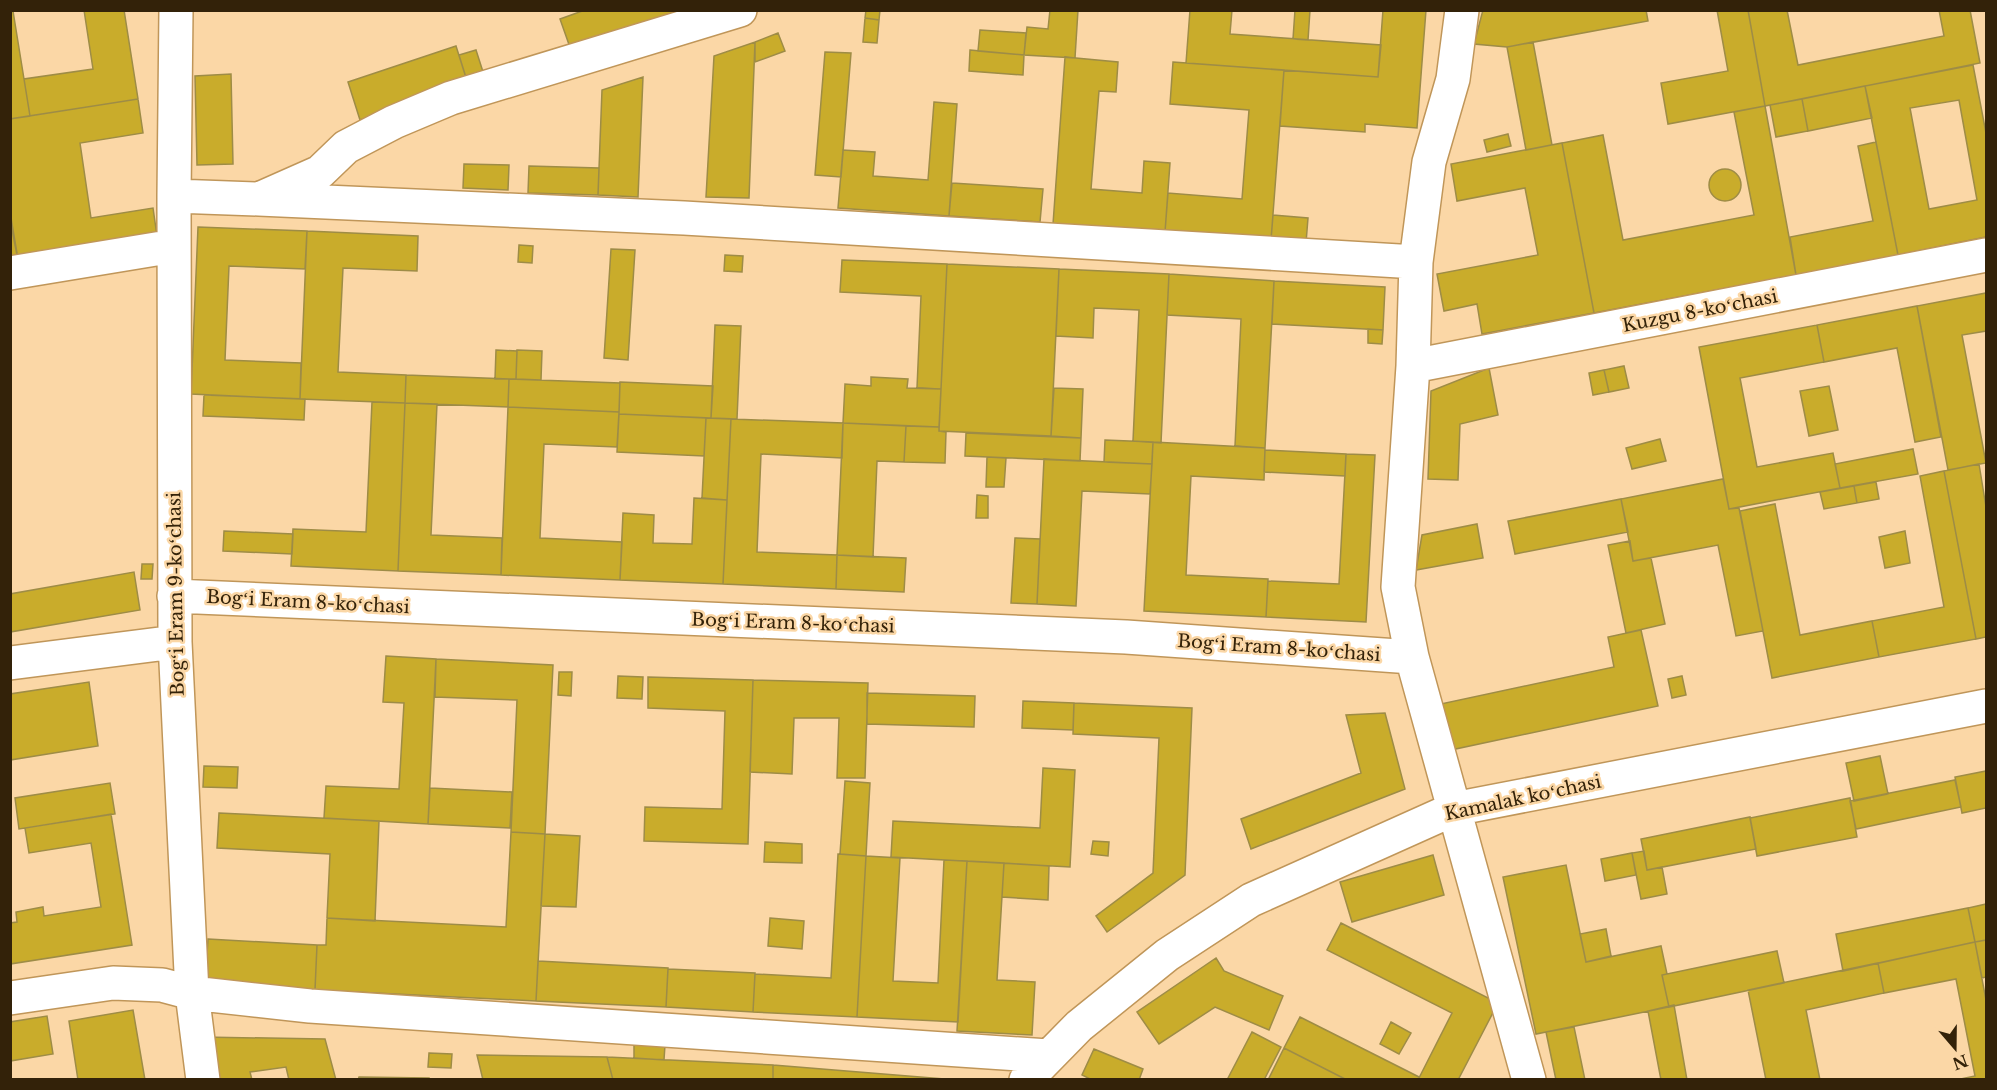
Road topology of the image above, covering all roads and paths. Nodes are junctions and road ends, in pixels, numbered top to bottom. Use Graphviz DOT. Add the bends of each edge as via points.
graph roads {
  1 [pos="176,10"];
  2 [pos="740,10"];
  3 [pos="1462,10"];
  4 [pos="174,196"];
  5 [pos="259,199"];
  6 [pos="174,246"];
  7 [pos="1986,255"];
  8 [pos="1416,262"];
  9 [pos="10,273"];
  10 [pos="1413,366"];
  11 [pos="174,596"];
  12 [pos="175,642"];
  13 [pos="1412,657"];
  14 [pos="10,663"];
  15 [pos="1986,706"];
  16 [pos="1454,809"];
  17 [pos="192,993"];
  18 [pos="10,998"];
  19 [pos="1050,1068"];
  20 [pos="1520,1072"];
  21 [pos="203,1080"];
  22 [pos="1026,1080"];
  1 -- 4 [label="street, Bogʻi Eram 9-koʻchasi"];
  2 -- 5 [label="street" via="451,98 346,147 320,172"];
  3 -- 8 [label="street" via="1453,79 1429,162"];
  4 -- 5 [label="street"];
  4 -- 6 [label="street, Bogʻi Eram 9-koʻchasi"];
  5 -- 8 [label="street" via="684,218"];
  6 -- 9 [label="street"];
  6 -- 11 [label="street, Bogʻi Eram 9-koʻchasi"];
  7 -- 10 [label="street, Kuzgu 8-koʻchasi"];
  8 -- 10 [label="street"];
  10 -- 13 [label="street" via="1398,587"];
  11 -- 12 [label="street, Bogʻi Eram 9-koʻchasi"];
  11 -- 13 [label="street, Bogʻi Eram 8-koʻchasi" via="1114,637"];
  12 -- 14 [label="street"];
  12 -- 17 [label="street, Bogʻi Eram 9-koʻchasi"];
  13 -- 16 [label="street"];
  15 -- 16 [label="street, Kamalak koʻchasi"];
  16 -- 19 [label="street, Kamalak koʻchasi" via="1251,900 1167,955 1079,1026"];
  16 -- 20 [label="street"];
  17 -- 18 [label="street" via="162,985 113,983"];
  17 -- 19 [label="street"];
  17 -- 21 [label="street, Bogʻi Eram 9-koʻchasi"];
  19 -- 22 [label="street"];
}
